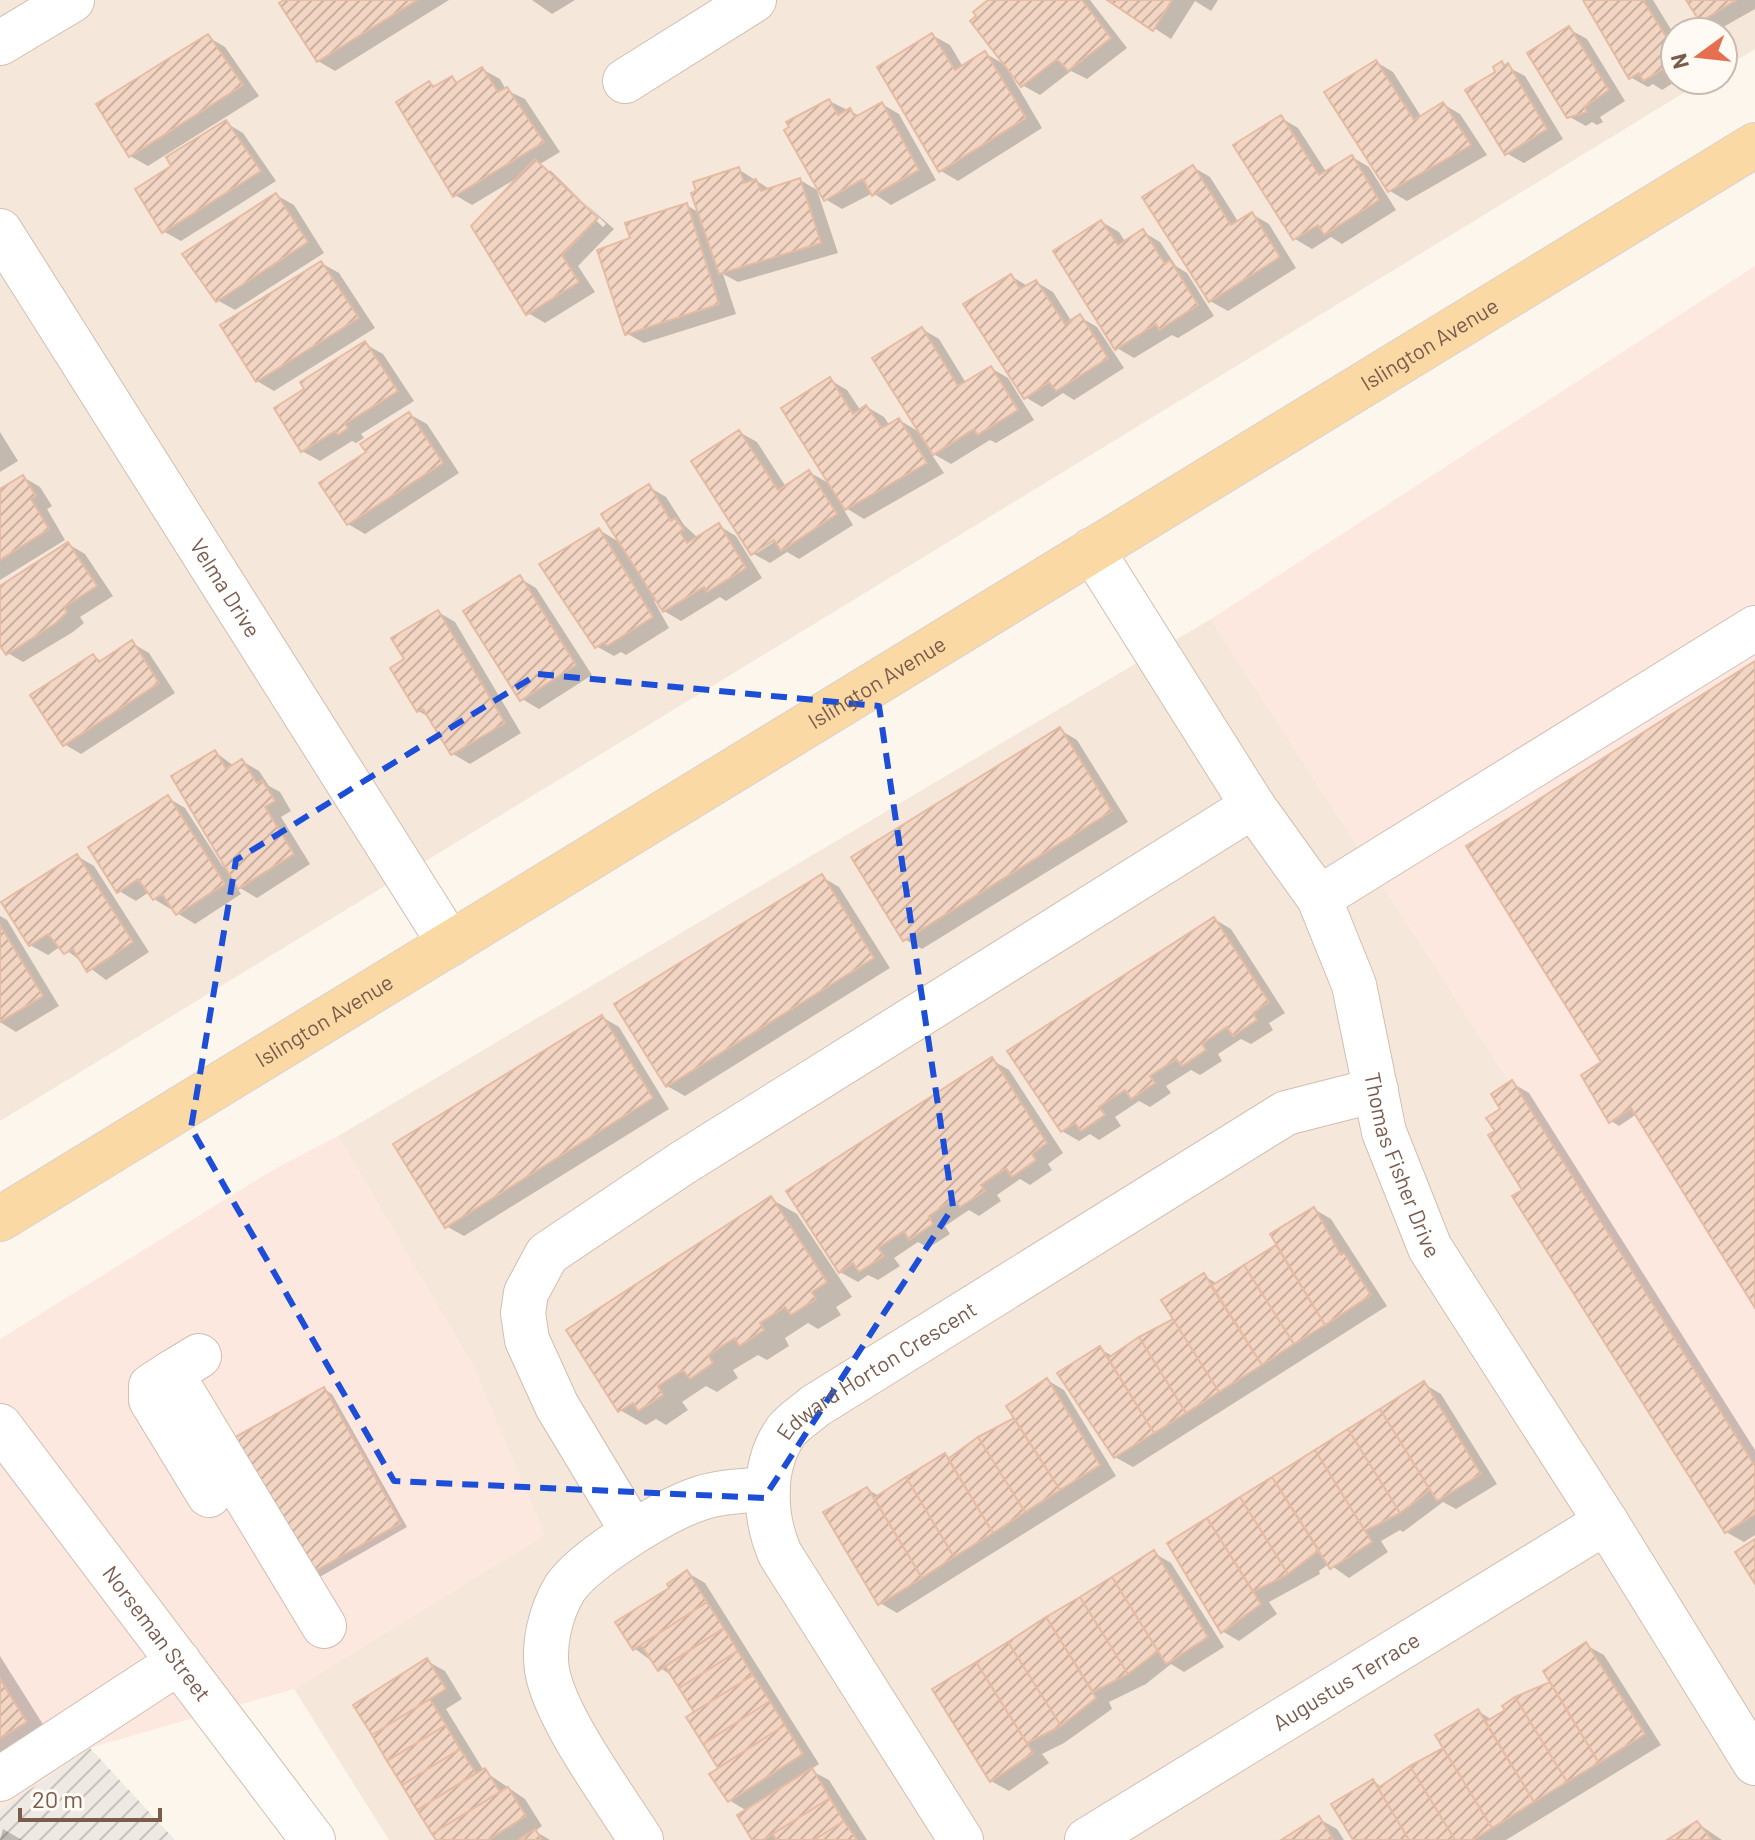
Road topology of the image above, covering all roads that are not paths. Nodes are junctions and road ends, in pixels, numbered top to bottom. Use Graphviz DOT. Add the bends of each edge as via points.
graph roads {
  1 [pos="72,0"];
  2 [pos="754,0"];
  3 [pos="0,43"];
  4 [pos="625,81"];
  5 [pos="1753,149"];
  6 [pos="0,231"];
  7 [pos="1092,550"];
  8 [pos="1755,628"];
  9 [pos="1253,806"];
  10 [pos="1319,898"];
  11 [pos="450,944"];
  12 [pos="1376,1090"];
  13 [pos="0,1219"];
  14 [pos="185,1364"];
  15 [pos="0,1426"];
  16 [pos="768,1489"];
  17 [pos="1606,1522"];
  18 [pos="633,1532"];
  19 [pos="312,1633"];
  20 [pos="179,1662"];
  21 [pos="1755,1763"];
  22 [pos="0,1779"];
  23 [pos="313,1840"];
  24 [pos="641,1840"];
  25 [pos="961,1840"];
  26 [pos="1087,1840"];
  1 -- 3 [label="street"];
  2 -- 4 [label="street"];
  5 -- 7 [label="main road, Islington Avenue"];
  6 -- 11 [label="street, Velma Drive"];
  7 -- 9 [label="street, Thomas Fisher Drive"];
  7 -- 11 [label="main road, Islington Avenue"];
  8 -- 10 [label="street"];
  9 -- 10 [label="street, Thomas Fisher Drive"];
  9 -- 18 [label="street" via="547,1254 526,1293 527,1340 557,1406"];
  10 -- 12 [label="street, Thomas Fisher Drive" via="1354,985"];
  11 -- 13 [label="main road, Islington Avenue"];
  12 -- 16 [label="street, Edward Horton Crescent" via="1286,1113 815,1406 787,1430"];
  12 -- 17 [label="street, Thomas Fisher Drive" via="1384,1132 1430,1248"];
  14 -- 19 [label="street"];
  15 -- 20 [label="street, Norseman Street"];
  16 -- 18 [label="street" via="700,1498"];
  16 -- 25 [label="street, Edward Horton Crescent" via="769,1520 780,1554"];
  17 -- 21 [label="street, Thomas Fisher Drive"];
  17 -- 26 [label="street, Augustus Terrace"];
  18 -- 24 [label="street" via="566,1588 553,1614 547,1670 555,1697"];
  20 -- 22 [label="street"];
  20 -- 23 [label="street, Norseman Street"];
}
